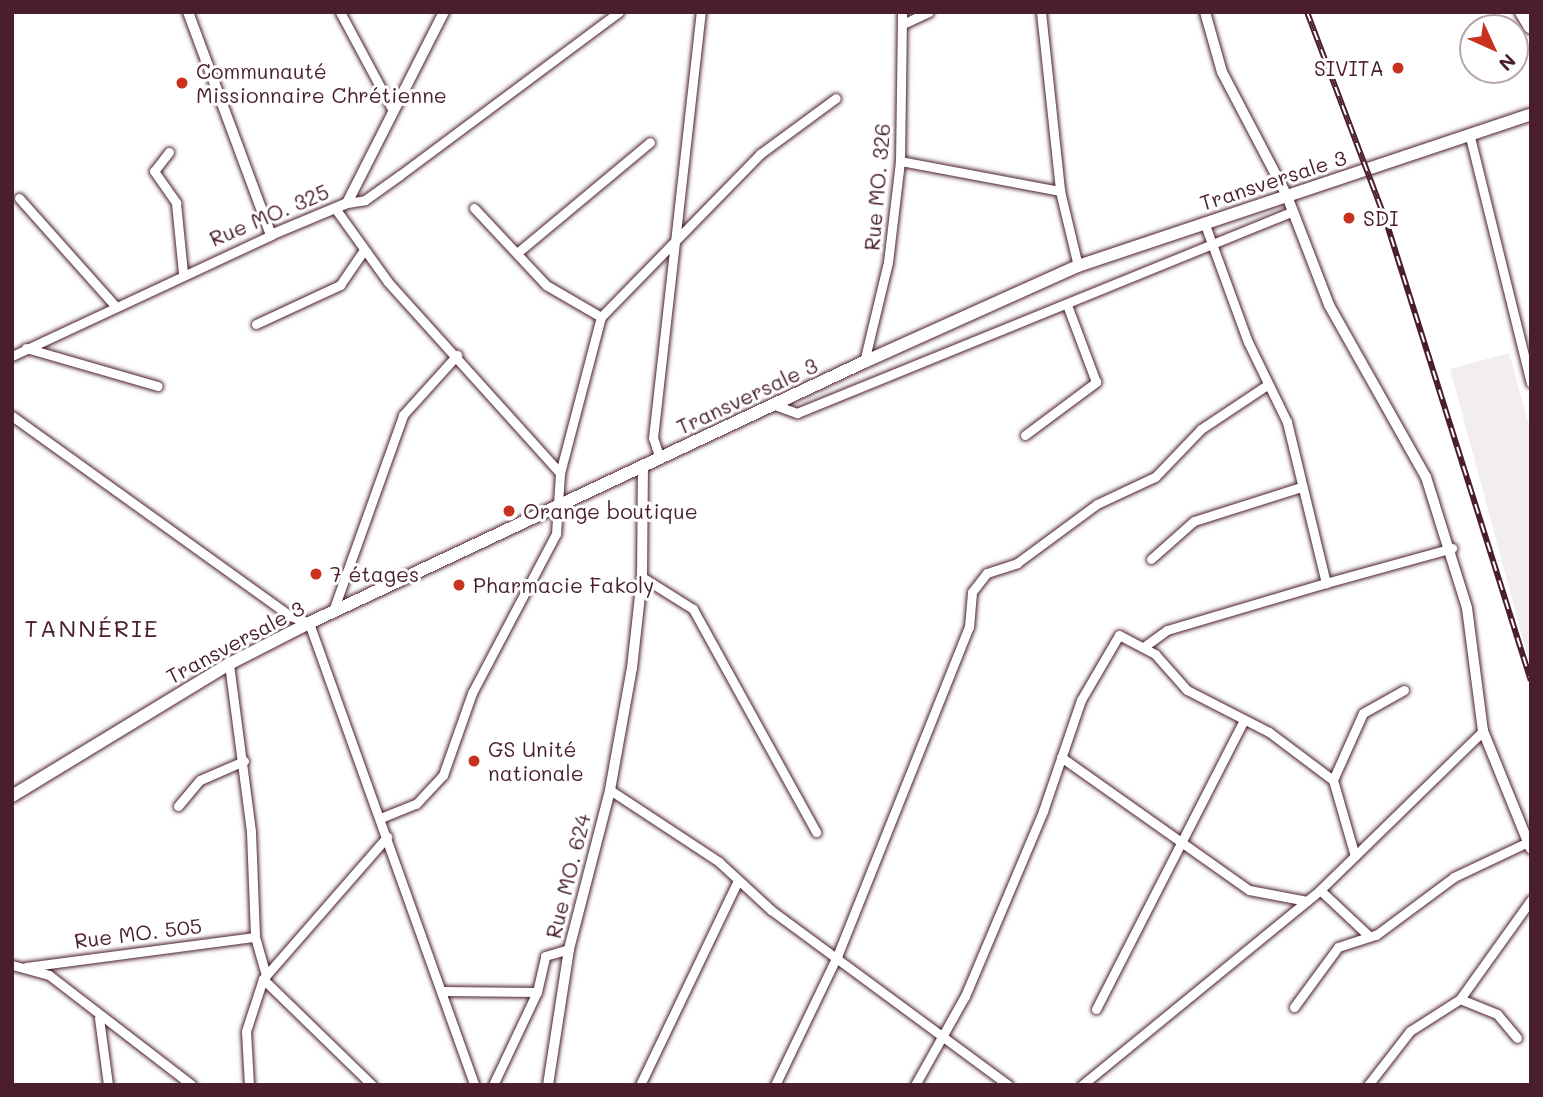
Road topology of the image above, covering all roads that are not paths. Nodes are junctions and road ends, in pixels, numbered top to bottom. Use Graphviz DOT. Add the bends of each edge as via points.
graph roads {
  1 [pos="188,12"];
  2 [pos="340,12"];
  3 [pos="444,12"];
  4 [pos="619,12"];
  5 [pos="701,12"];
  6 [pos="902,12"];
  7 [pos="929,12"];
  8 [pos="1041,12"];
  9 [pos="1205,12"];
  10 [pos="1522,12"];
  11 [pos="905,23"];
  12 [pos="1531,27"];
  13 [pos="835,98"];
  14 [pos="392,109"];
  15 [pos="1531,114"];
  16 [pos="1470,138"];
  17 [pos="650,142"];
  18 [pos="169,152"];
  19 [pos="900,161"];
  20 [pos="1060,191"];
  21 [pos="1287,196"];
  22 [pos="19,198"];
  23 [pos="346,203"];
  24 [pos="474,208"];
  25 [pos="337,211"];
  26 [pos="1292,212"];
  27 [pos="1204,222"];
  28 [pos="678,233"];
  29 [pos="271,235"];
  30 [pos="1210,245"];
  31 [pos="364,250"];
  32 [pos="517,253"];
  33 [pos="1078,266"];
  34 [pos="183,273"];
  35 [pos="1067,305"];
  36 [pos="116,307"];
  37 [pos="601,317"];
  38 [pos="256,324"];
  39 [pos="26,348"];
  40 [pos="457,355"];
  41 [pos="12,356"];
  42 [pos="864,362"];
  43 [pos="1531,383"];
  44 [pos="1267,385"];
  45 [pos="158,386"];
  46 [pos="772,404"];
  47 [pos="12,416"];
  48 [pos="1025,435"];
  49 [pos="660,459"];
  50 [pos="643,467"];
  51 [pos="560,473"];
  52 [pos="1301,487"];
  53 [pos="560,506"];
  54 [pos="1452,548"];
  55 [pos="1151,559"];
  56 [pos="642,577"];
  57 [pos="1326,583"];
  58 [pos="333,611"];
  59 [pos="309,624"];
  60 [pos="1145,646"];
  61 [pos="229,664"];
  62 [pos="1404,690"];
  63 [pos="1244,720"];
  64 [pos="1483,731"];
  65 [pos="1061,757"];
  66 [pos="244,761"];
  67 [pos="1333,780"];
  68 [pos="610,790"];
  69 [pos="13,795"];
  70 [pos="178,806"];
  71 [pos="383,817"];
  72 [pos="816,832"];
  73 [pos="387,836"];
  74 [pos="1184,838"];
  75 [pos="1529,846"];
  76 [pos="1355,856"];
  77 [pos="738,880"];
  78 [pos="1320,890"];
  79 [pos="1531,900"];
  80 [pos="1307,901"];
  81 [pos="1369,936"];
  82 [pos="255,937"];
  83 [pos="569,950"];
  84 [pos="838,954"];
  85 [pos="12,965"];
  86 [pos="26,967"];
  87 [pos="265,977"];
  88 [pos="441,991"];
  89 [pos="537,992"];
  90 [pos="1460,999"];
  91 [pos="1294,1007"];
  92 [pos="1097,1009"];
  93 [pos="99,1018"];
  94 [pos="940,1035"];
  95 [pos="1517,1038"];
  96 [pos="108,1085"];
  97 [pos="192,1085"];
  98 [pos="249,1085"];
  99 [pos="372,1085"];
  100 [pos="474,1085"];
  101 [pos="493,1085"];
  102 [pos="548,1085"];
  103 [pos="640,1085"];
  104 [pos="775,1085"];
  105 [pos="915,1085"];
  106 [pos="1008,1085"];
  107 [pos="1082,1085"];
  108 [pos="1368,1085"];
  1 -- 29 [label="street"];
  2 -- 14 [label="street"];
  3 -- 14 [label="street, Rue MO. 325"];
  4 -- 23 [label="street" via="373,194"];
  5 -- 28 [label="street"];
  6 -- 11 [label="street, Rue MO. 326"];
  7 -- 11 [label="street"];
  8 -- 20 [label="street"];
  9 -- 21 [label="street" via="1222,72"];
  10 -- 12 [label="main road"];
  11 -- 19 [label="street, Rue MO. 326"];
  13 -- 28 [label="street" via="760,154"];
  14 -- 23 [label="street, Rue MO. 325"];
  15 -- 16 [label="main road, Transversale 3"];
  16 -- 21 [label="main road, Transversale 3"];
  16 -- 43 [label="street"];
  17 -- 32 [label="street"];
  18 -- 34 [label="street" via="153,171 176,203"];
  19 -- 20 [label="street"];
  19 -- 42 [label="street, Rue MO. 326" via="888,262"];
  20 -- 33 [label="street"];
  21 -- 26 [label="street"];
  21 -- 27 [label="main road, Transversale 3"];
  22 -- 36 [label="street"];
  23 -- 25 [label="street, Rue MO. 325"];
  24 -- 32 [label="street"];
  25 -- 29 [label="street, Rue MO. 325"];
  25 -- 31 [label="street"];
  26 -- 30 [label="street"];
  26 -- 54 [label="street" via="1329,305 1426,477"];
  27 -- 30 [label="street"];
  27 -- 33 [label="main road, Transversale 3"];
  28 -- 37 [label="street"];
  28 -- 49 [label="street" via="653,438"];
  29 -- 34 [label="street, Rue MO. 325"];
  30 -- 35 [label="street"];
  30 -- 44 [label="street"];
  31 -- 38 [label="street" via="340,285"];
  31 -- 40 [label="street"];
  32 -- 37 [label="street" via="545,285"];
  33 -- 42 [label="main road, Transversale 3"];
  34 -- 36 [label="street, Rue MO. 325"];
  35 -- 46 [label="street" via="797,413"];
  35 -- 48 [label="street" via="1096,382"];
  36 -- 39 [label="street, Rue MO. 325"];
  37 -- 51 [label="street"];
  39 -- 41 [label="street, Rue MO. 325"];
  39 -- 45 [label="street"];
  40 -- 51 [label="street"];
  40 -- 58 [label="street" via="403,415"];
  42 -- 46 [label="main road, Transversale 3"];
  44 -- 52 [label="street" via="1286,422"];
  44 -- 84 [label="street" via="1202,429 1155,477 1097,504 1017,563 983,577 972,592 969,627"];
  46 -- 49 [label="main road, Transversale 3"];
  47 -- 59 [label="street" via="290,616"];
  49 -- 50 [label="main road, Transversale 3"];
  50 -- 53 [label="main road, Transversale 3"];
  50 -- 56 [label="street, Rue MO. 624"];
  51 -- 53 [label="street"];
  52 -- 55 [label="street" via="1194,521"];
  52 -- 57 [label="street"];
  53 -- 58 [label="main road, Transversale 3"];
  53 -- 71 [label="street" via="556,534 472,694 443,775 416,804"];
  54 -- 57 [label="street"];
  54 -- 64 [label="street"];
  56 -- 68 [label="street, Rue MO. 624"];
  56 -- 72 [label="street" via="693,610"];
  57 -- 60 [label="street" via="1167,631"];
  58 -- 59 [label="main road, Transversale 3"];
  59 -- 61 [label="main road, Transversale 3"];
  59 -- 71 [label="street"];
  60 -- 63 [label="street" via="1187,690"];
  60 -- 65 [label="street" via="1126,634 1116,637 1081,699"];
  61 -- 66 [label="street"];
  61 -- 69 [label="main road, Transversale 3"];
  62 -- 67 [label="street" via="1363,713"];
  63 -- 67 [label="street"];
  63 -- 74 [label="street"];
  64 -- 75 [label="street"];
  64 -- 76 [label="street"];
  65 -- 74 [label="street"];
  65 -- 94 [label="street" via="965,996"];
  66 -- 70 [label="street" via="200,780"];
  66 -- 82 [label="street"];
  67 -- 76 [label="street"];
  68 -- 77 [label="street"];
  68 -- 83 [label="street, Rue MO. 624"];
  71 -- 73 [label="street"];
  73 -- 87 [label="street"];
  73 -- 88 [label="street"];
  74 -- 80 [label="street" via="1249,890"];
  74 -- 92 [label="street"];
  75 -- 81 [label="street" via="1454,877"];
  76 -- 78 [label="street"];
  77 -- 84 [label="street"];
  77 -- 103 [label="street"];
  78 -- 80 [label="street"];
  78 -- 81 [label="street"];
  79 -- 90 [label="street"];
  80 -- 107 [label="street"];
  81 -- 91 [label="street" via="1338,947"];
  82 -- 86 [label="street, Rue MO. 505"];
  82 -- 87 [label="street"];
  83 -- 89 [label="street" via="545,956"];
  83 -- 102 [label="street, Rue MO. 624"];
  84 -- 94 [label="street"];
  84 -- 104 [label="street"];
  85 -- 86 [label="street"];
  86 -- 93 [label="street" via="49,975"];
  87 -- 98 [label="street" via="246,1031"];
  87 -- 99 [label="street"];
  88 -- 89 [label="street"];
  88 -- 100 [label="street"];
  89 -- 101 [label="street"];
  90 -- 95 [label="street" via="1497,1014"];
  90 -- 108 [label="street" via="1410,1031"];
  93 -- 96 [label="street"];
  93 -- 97 [label="street"];
  94 -- 105 [label="street"];
  94 -- 106 [label="street"];
}
